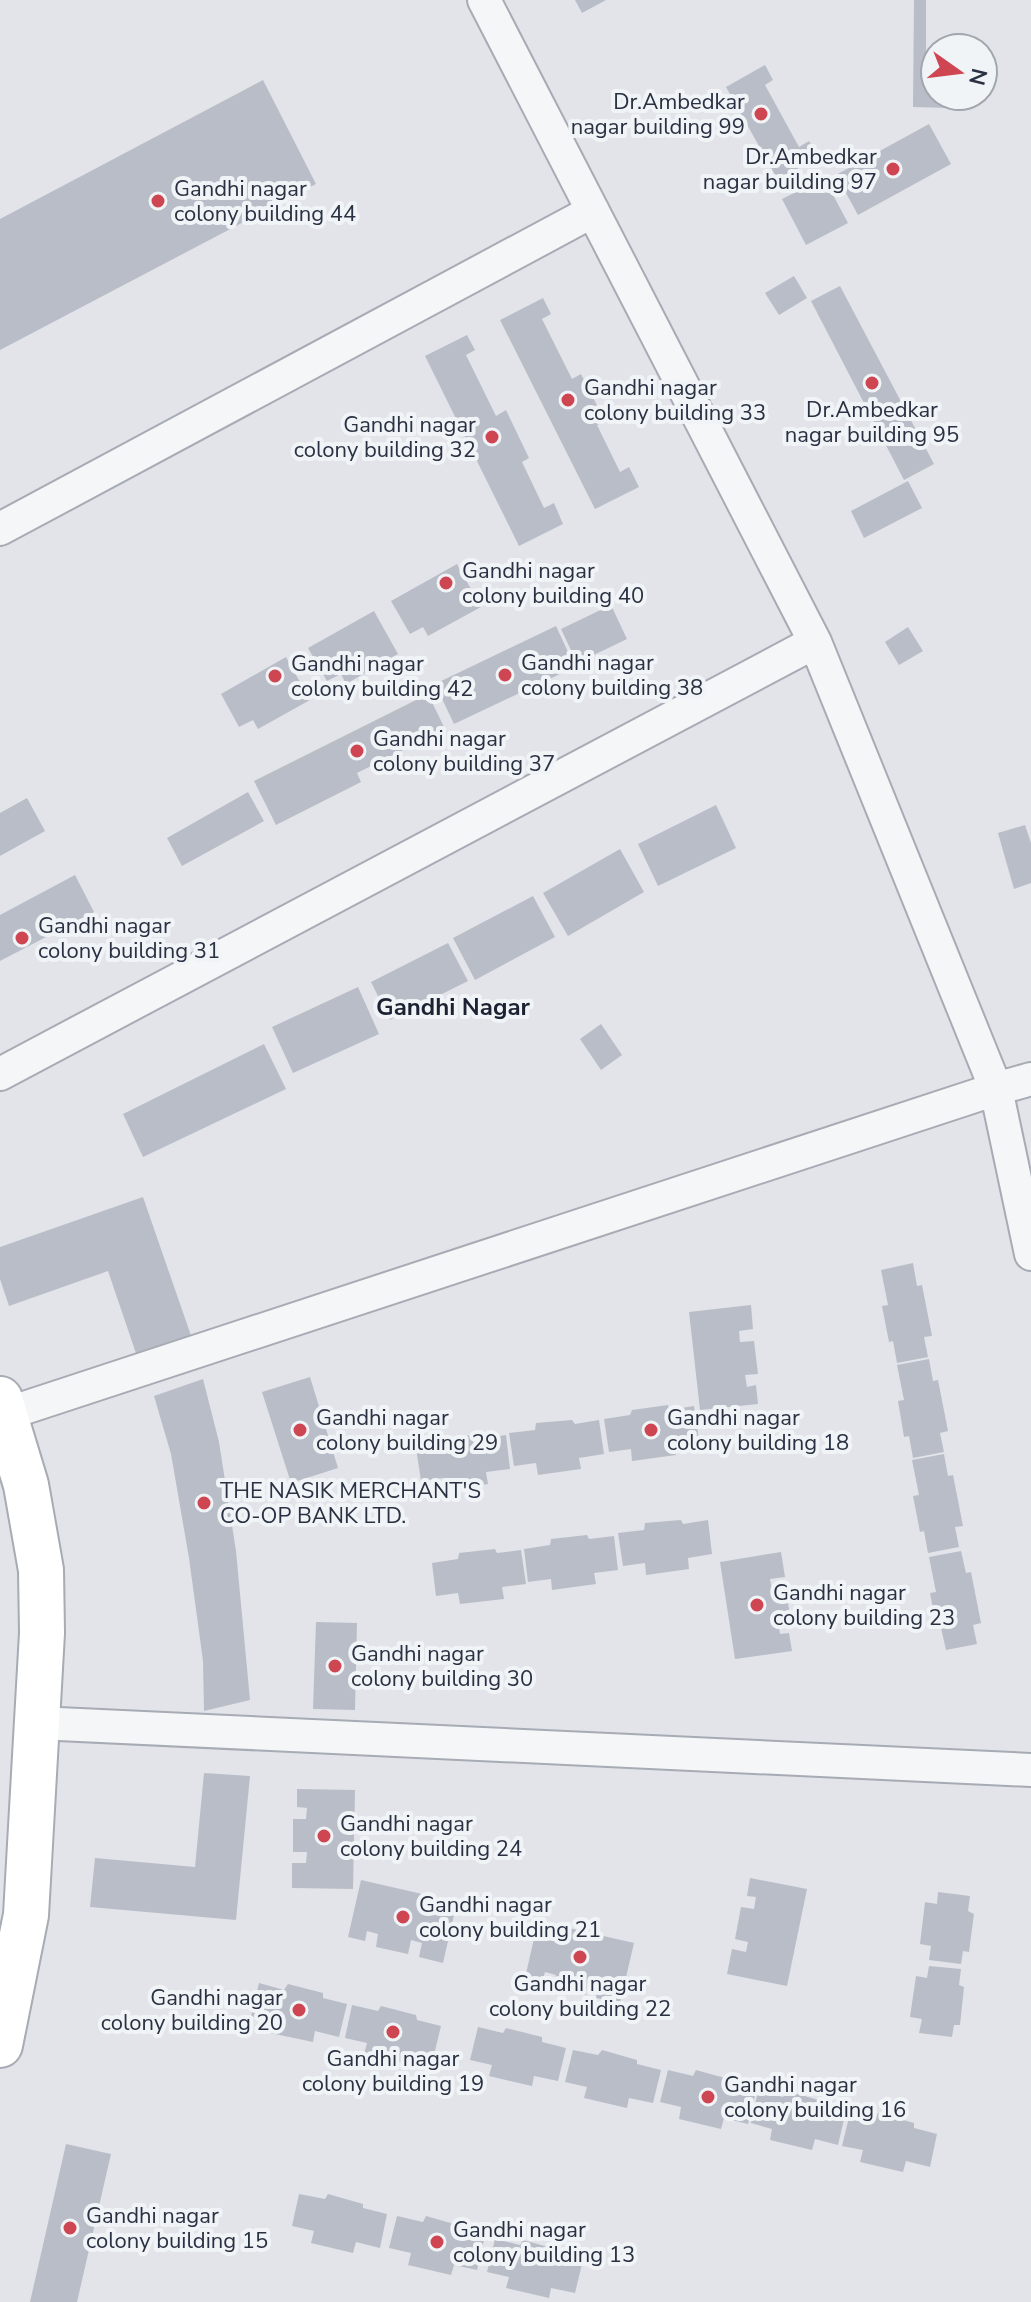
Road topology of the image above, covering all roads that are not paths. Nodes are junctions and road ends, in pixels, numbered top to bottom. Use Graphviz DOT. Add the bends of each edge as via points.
graph roads {
  1 [pos="484,0"];
  2 [pos="593,211"];
  3 [pos="0,529"];
  4 [pos="815,642"];
  5 [pos="0,1074"];
  6 [pos="1031,1079"];
  7 [pos="996,1089"];
  8 [pos="1031,1254"];
  9 [pos="3,1407"];
  10 [pos="37,1723"];
  11 [pos="1031,1770"];
  12 [pos="0,2045"];
  1 -- 2 [label="street"];
  2 -- 3 [label="street"];
  2 -- 4 [label="street"];
  4 -- 5 [label="street"];
  4 -- 7 [label="street"];
  6 -- 7 [label="street"];
  7 -- 8 [label="street"];
  7 -- 9 [label="street"];
  9 -- 10 [label="street" via="26,1485 41,1570"];
  10 -- 11 [label="street"];
  10 -- 12 [label="street" via="26,1915"];
}
